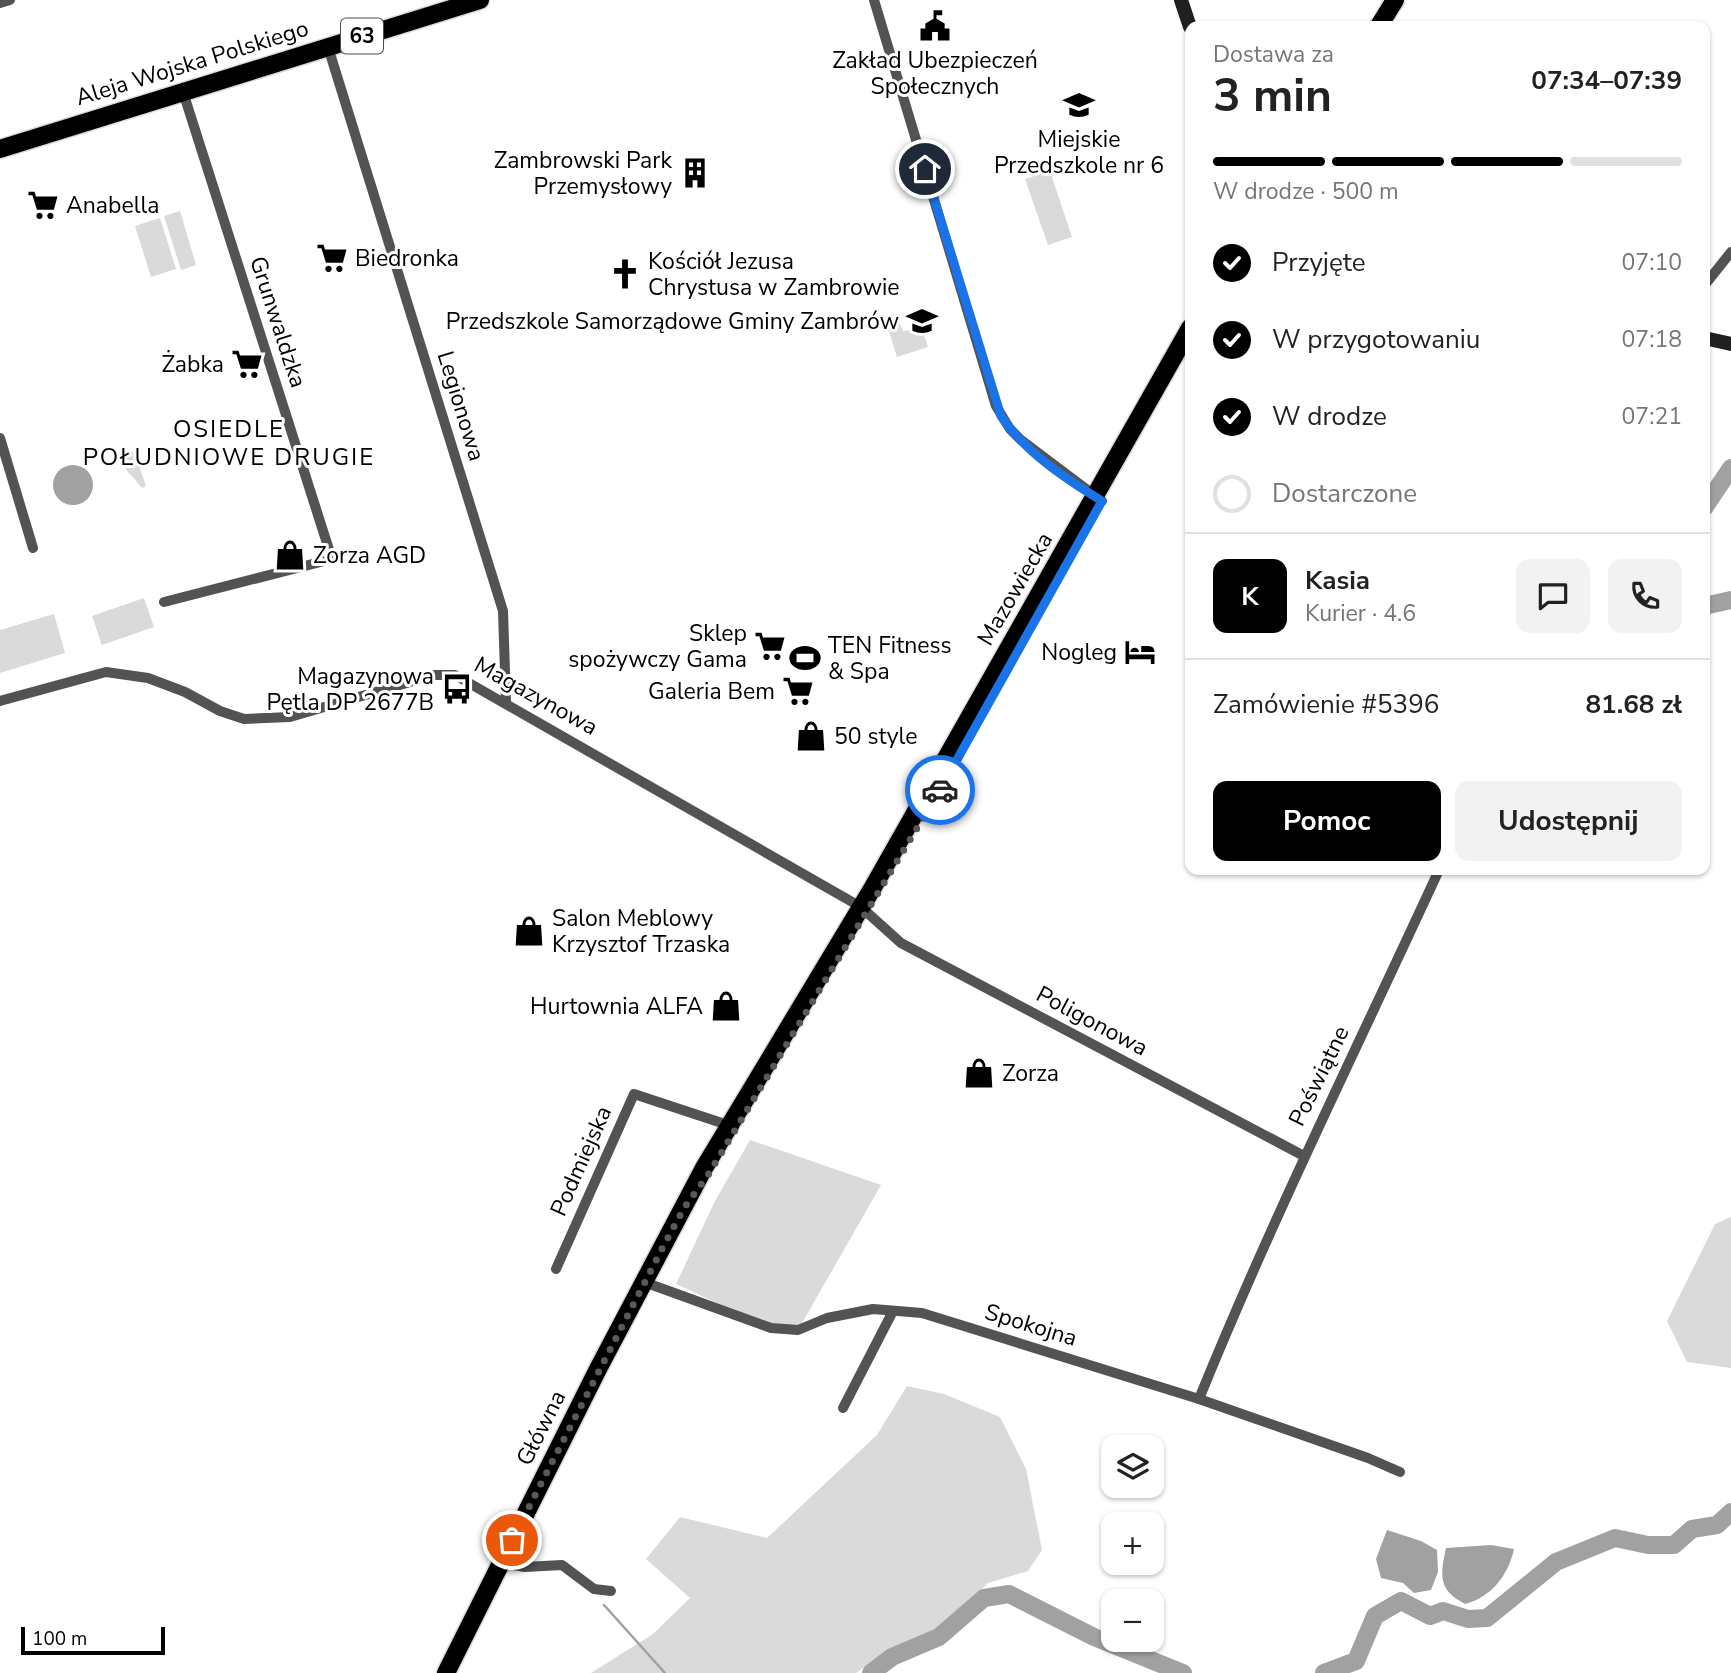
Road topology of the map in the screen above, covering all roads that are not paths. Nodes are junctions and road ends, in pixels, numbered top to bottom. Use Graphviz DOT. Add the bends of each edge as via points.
graph roads {
  1 [pos="10,0"];
  2 [pos="480,0"];
  3 [pos="874,0"];
  4 [pos="1181,0"];
  5 [pos="1386,0"];
  6 [pos="1395,0"];
  7 [pos="0,3"];
  8 [pos="1188,21"];
  9 [pos="1374,21"];
  10 [pos="1382,21"];
  11 [pos="328,47"];
  12 [pos="183,92"];
  13 [pos="0,149"];
  14 [pos="1731,252"];
  15 [pos="1710,278"];
  16 [pos="1185,337"];
  17 [pos="1710,339"];
  18 [pos="1731,344"];
  19 [pos="1185,353"];
  20 [pos="0,438"];
  21 [pos="1099,499"];
  22 [pos="33,548"];
  23 [pos="164,602"];
  24 [pos="0,701"];
  25 [pos="506,702"];
  26 [pos="1437,875"];
  27 [pos="864,910"];
  28 [pos="733,1127"];
  29 [pos="1304,1156"];
  30 [pos="556,1269"];
  31 [pos="645,1282"];
  32 [pos="893,1311"];
  33 [pos="1199,1399"];
  34 [pos="843,1408"];
  35 [pos="1400,1472"];
  36 [pos="500,1563"];
  37 [pos="611,1591"];
  38 [pos="446,1673"];
  1 -- 7 [label="street"];
  2 -- 11 [label="main road, Aleja Wojska Polskiego / 63"];
  3 -- 21 [label="street" via="996,406 1021,440"];
  4 -- 8 [label="street"];
  5 -- 9 [label="main road"];
  6 -- 10 [label="main road"];
  11 -- 12 [label="main road, Aleja Wojska Polskiego / 63"];
  11 -- 25 [label="street, Legionowa" via="503,611"];
  12 -- 13 [label="main road, Aleja Wojska Polskiego / 63"];
  12 -- 23 [label="street, Grunwaldzka" via="332,559"];
  14 -- 15 [label="street"];
  16 -- 21 [label="main road, Mazowiecka"];
  17 -- 18 [label="street"];
  19 -- 21 [label="main road, Mazowiecka"];
  20 -- 22 [label="street"];
  21 -- 27 [label="main road, Mazowiecka" via="949,775"];
  24 -- 25 [label="street, Magazynowa" via="106,672 148,678 244,719 290,717 445,674 470,681"];
  25 -- 27 [label="street, Magazynowa"];
  26 -- 29 [label="street, Poświątne"];
  27 -- 28 [label="main road, Mazowiecka"];
  27 -- 29 [label="street, Poligonowa" via="907,947"];
  28 -- 30 [label="street, Podmiejska" via="634,1094"];
  28 -- 31 [label="main road, Główna"];
  29 -- 33 [label="street, Poświątne"];
  31 -- 32 [label="street, Spokojna" via="771,1328 798,1330 873,1308"];
  31 -- 36 [label="main road, Główna"];
  32 -- 33 [label="street, Spokojna" via="922,1313"];
  32 -- 34 [label="street"];
  33 -- 35 [label="street, Spokojna"];
  36 -- 37 [label="street" via="562,1565 594,1589"];
  36 -- 38 [label="main road, Główna"];
}
